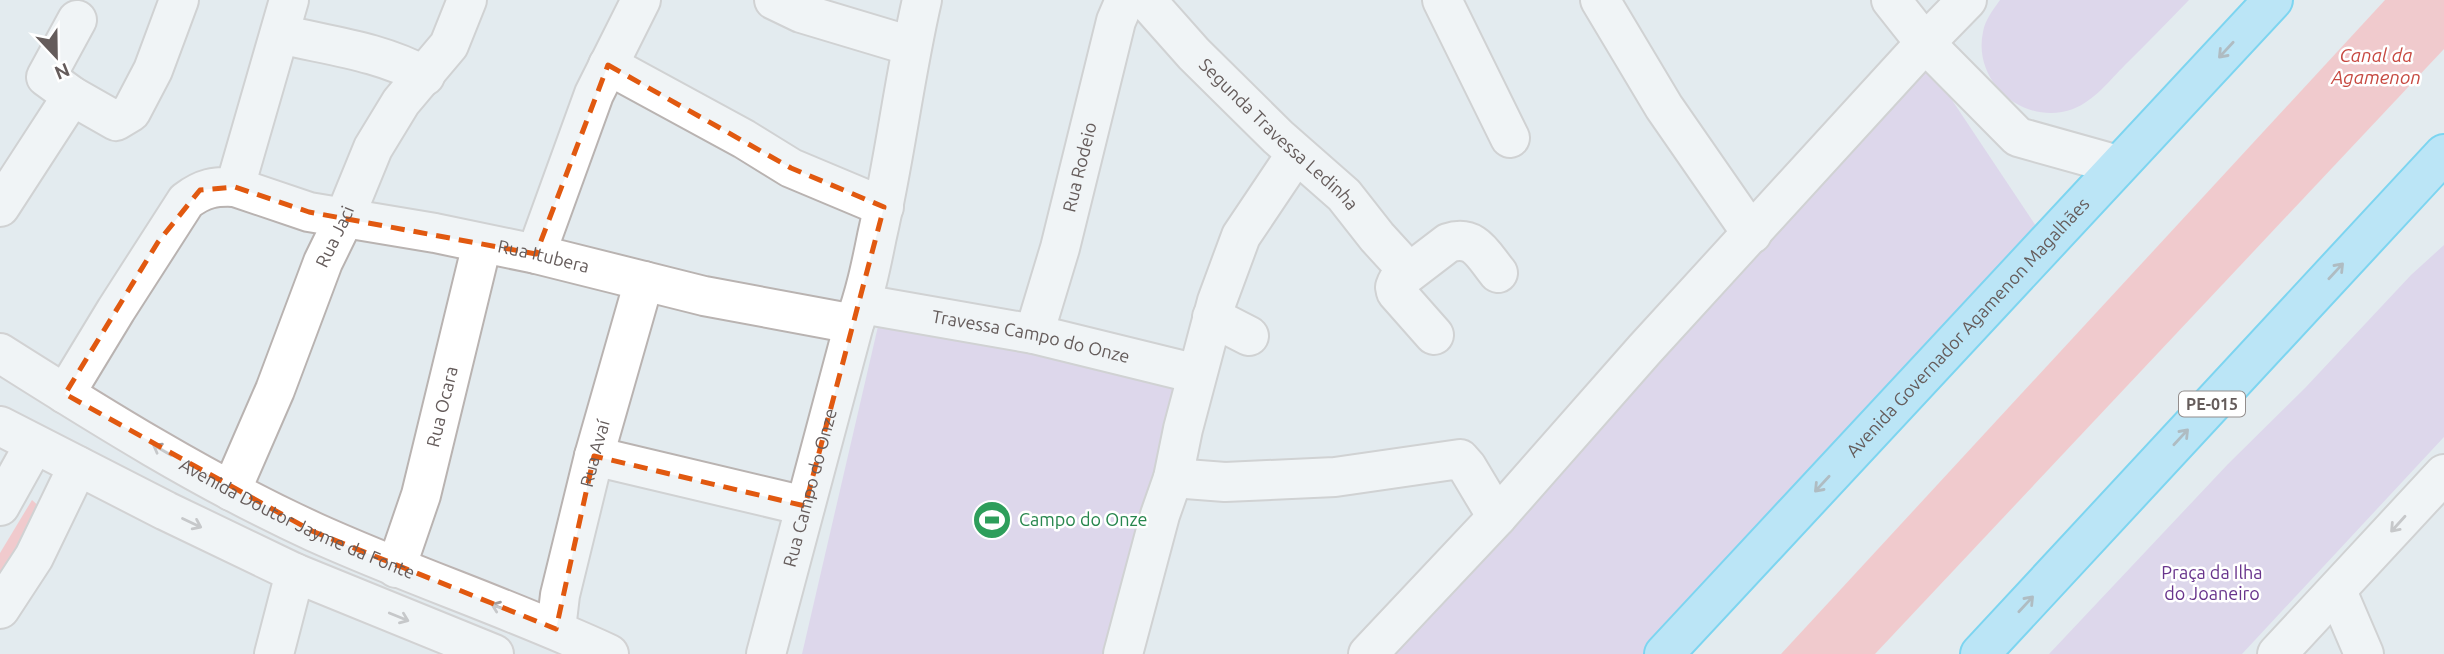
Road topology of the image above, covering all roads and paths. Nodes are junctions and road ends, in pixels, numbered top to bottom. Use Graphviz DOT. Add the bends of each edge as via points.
graph roads {
  1 [pos="178,0"];
  2 [pos="467,0"];
  3 [pos="641,0"];
  4 [pos="774,0"];
  5 [pos="922,0"];
  6 [pos="1125,0"];
  7 [pos="1146,0"];
  8 [pos="1442,0"];
  9 [pos="1601,0"];
  10 [pos="1891,0"];
  11 [pos="1967,0"];
  12 [pos="2273,0"];
  13 [pos="284,17"];
  14 [pos="76,20"];
  15 [pos="1925,43"];
  16 [pos="911,46"];
  17 [pos="607,65"];
  18 [pos="425,76"];
  19 [pos="72,96"];
  20 [pos="1510,138"];
  21 [pos="1296,153"];
  22 [pos="2444,154"];
  23 [pos="2118,164"];
  24 [pos="235,187"];
  25 [pos="0,207"];
  26 [pos="884,207"];
  27 [pos="344,219"];
  28 [pos="1752,234"];
  29 [pos="482,244"];
  30 [pos="536,254"];
  31 [pos="1409,272"];
  32 [pos="1498,273"];
  33 [pos="644,281"];
  34 [pos="858,314"];
  35 [pos="1212,317"];
  36 [pos="1034,334"];
  37 [pos="1434,335"];
  38 [pos="1249,336"];
  39 [pos="0,353"];
  40 [pos="1197,374"];
  41 [pos="65,394"];
  42 [pos="0,426"];
  43 [pos="34,445"];
  44 [pos="594,456"];
  45 [pos="78,466"];
  46 [pos="2444,474"];
  47 [pos="1173,478"];
  48 [pos="231,491"];
  49 [pos="0,506"];
  50 [pos="805,506"];
  51 [pos="1497,517"];
  52 [pos="396,568"];
  53 [pos="295,573"];
  54 [pos="2337,591"];
  55 [pos="0,609"];
  56 [pos="556,629"];
  57 [pos="476,651"];
  58 [pos="274,654"];
  59 [pos="608,654"];
  60 [pos="766,654"];
  61 [pos="1123,654"];
  62 [pos="1368,654"];
  63 [pos="1664,654"];
  64 [pos="1980,654"];
  65 [pos="2277,654"];
  66 [pos="2364,654"];
  1 -- 19 [label="street" via="153,69 131,112 116,121"];
  2 -- 18 [label="street, Rua Jaci" via="449,45"];
  3 -- 17 [label="street"];
  4 -- 16 [label="street" via="857,32"];
  5 -- 16 [label="street, Rua Campo do Onze"];
  6 -- 36 [label="street, Rua Rodeio"];
  7 -- 21 [label="street, Segunda Travessa Ledinha" via="1194,54"];
  8 -- 20 [label="street"];
  9 -- 28 [label="street" via="1657,97"];
  10 -- 15 [label="street"];
  11 -- 15 [label="street"];
  12 -- 23 [label="highway, Avenida Governador Agamenon Magalhães, one-way"];
  13 -- 18 [label="street"];
  13 -- 24 [label="street"];
  14 -- 19 [label="street" via="46,77"];
  15 -- 23 [label="street" via="2018,137"];
  15 -- 28 [label="street"];
  16 -- 26 [label="street, Rua Campo do Onze"];
  17 -- 26 [label="street" via="791,167"];
  17 -- 30 [label="street"];
  18 -- 27 [label="street, Rua Jaci" via="401,102 373,148"];
  19 -- 25 [label="street"];
  21 -- 31 [label="street, Segunda Travessa Ledinha" via="1344,195"];
  21 -- 35 [label="street" via="1241,236"];
  64 -- 22 [label="highway, PE-015, one-way"];
  23 -- 63 [label="highway, Avenida Governador Agamenon Magalhães, one-way"];
  24 -- 27 [label="street, Rua Itubera"];
  24 -- 41 [label="street" via="200,190 186,201"];
  26 -- 34 [label="street, Rua Campo do Onze"];
  27 -- 29 [label="street, Rua Itubera"];
  27 -- 48 [label="street, Rua Jaci"];
  28 -- 51 [label="street"];
  29 -- 30 [label="street, Rua Itubera"];
  29 -- 52 [label="street, Rua Ocara" via="421,495"];
  30 -- 33 [label="street, Rua Itubera"];
  31 -- 32 [label="street" via="1448,243 1468,240"];
  31 -- 37 [label="street" via="1397,282 1396,292"];
  33 -- 34 [label="street, Rua Itubera" via="704,296"];
  33 -- 44 [label="street, Rua Avaí"];
  34 -- 36 [label="street, Travessa Campo do Onze"];
  34 -- 50 [label="street, Rua Campo do Onze"];
  35 -- 38 [label="street"];
  35 -- 40 [label="street"];
  36 -- 40 [label="street, Travessa Campo do Onze"];
  39 -- 41 [label="street, Avenida Doutor Jayme da Fonte"];
  40 -- 47 [label="street"];
  48 -- 41 [label="street, Avenida Doutor Jayme da Fonte, one-way"];
  42 -- 43 [label="street"];
  43 -- 45 [label="street"];
  43 -- 49 [label="street"];
  44 -- 50 [label="street"];
  44 -- 56 [label="street, Rua Avaí"];
  45 -- 53 [label="street, one-way"];
  45 -- 55 [label="street" via="34,557"];
  46 -- 54 [label="street, one-way"];
  47 -- 51 [label="street" via="1225,482 1335,477 1460,459"];
  47 -- 61 [label="street"];
  48 -- 52 [label="street, Avenida Doutor Jayme da Fonte"];
  50 -- 60 [label="street, Rua Campo do Onze"];
  51 -- 62 [label="street"];
  56 -- 52 [label="street, Avenida Doutor Jayme da Fonte, one-way"];
  53 -- 57 [label="street, one-way"];
  53 -- 58 [label="street"];
  54 -- 65 [label="street"];
  54 -- 66 [label="street"];
  56 -- 59 [label="street, Avenida Doutor Jayme da Fonte"];
}
